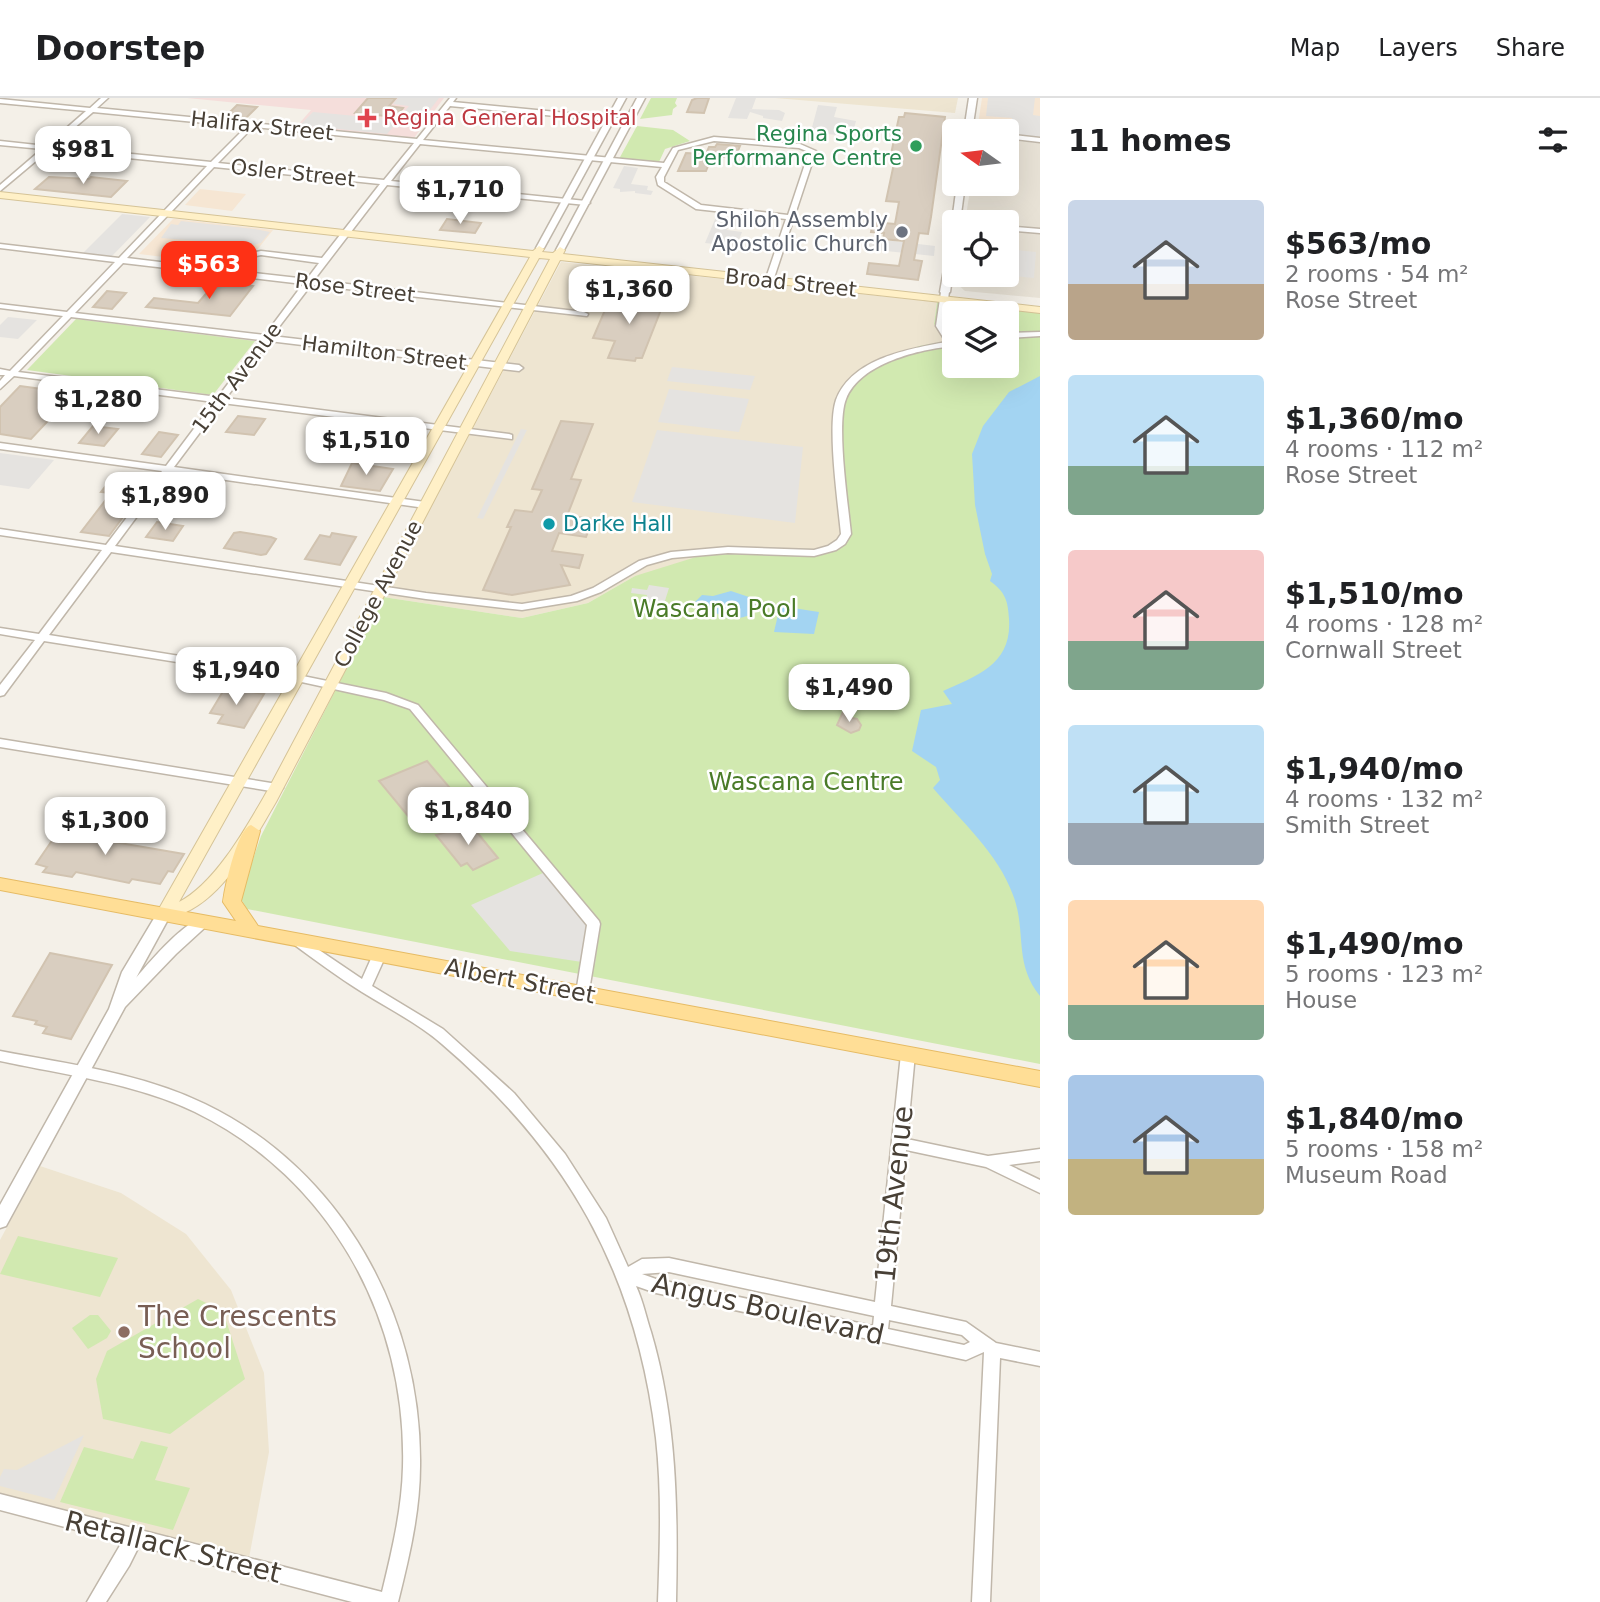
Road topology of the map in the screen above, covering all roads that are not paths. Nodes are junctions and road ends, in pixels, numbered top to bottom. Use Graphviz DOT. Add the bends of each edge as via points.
graph roads {
  1 [pos="105,98"];
  2 [pos="622,98"];
  3 [pos="641,98"];
  4 [pos="973,98"];
  5 [pos="0,100"];
  6 [pos="451,101"];
  7 [pos="91,110"];
  8 [pos="610,119"];
  9 [pos="970,119"];
  10 [pos="629,121"];
  11 [pos="251,125"];
  12 [pos="1019,137"];
  13 [pos="1040,139"];
  14 [pos="420,142"];
  15 [pos="0,143"];
  16 [pos="48,147"];
  17 [pos="588,158"];
  18 [pos="608,160"];
  19 [pos="211,165"];
  20 [pos="665,166"];
  21 [pos="386,183"];
  22 [pos="0,189"];
  23 [pos="0,195"];
  24 [pos="565,201"];
  25 [pos="586,203"];
  26 [pos="168,211"];
  27 [pos="790,217"];
  28 [pos="348,230"];
  29 [pos="1019,230"];
  30 [pos="1040,232"];
  31 [pos="0,247"];
  32 [pos="538,251"];
  33 [pos="559,253"];
  34 [pos="120,260"];
  35 [pos="326,261"];
  36 [pos="195,269"];
  37 [pos="771,276"];
  38 [pos="309,282"];
  39 [pos="946,287"];
  40 [pos="944,296"];
  41 [pos="943,301"];
  42 [pos="1040,302"];
  43 [pos="505,305"];
  44 [pos="0,306"];
  45 [pos="530,308"];
  46 [pos="1040,310"];
  47 [pos="942,311"];
  48 [pos="584,314"];
  49 [pos="68,315"];
  50 [pos="942,329"];
  51 [pos="1040,334"];
  52 [pos="1019,335"];
  53 [pos="266,339"];
  54 [pos="942,346"];
  55 [pos="476,363"];
  56 [pos="500,366"];
  57 [pos="519,368"];
  58 [pos="0,372"];
  59 [pos="12,374"];
  60 [pos="0,386"];
  61 [pos="220,400"];
  62 [pos="438,428"];
  63 [pos="466,431"];
  64 [pos="509,437"];
  65 [pos="0,446"];
  66 [pos="169,469"];
  67 [pos="398,501"];
  68 [pos="425,505"];
  69 [pos="0,532"];
  70 [pos="110,548"];
  71 [pos="352,583"];
  72 [pos="381,589"];
  73 [pos="0,631"];
  74 [pos="42,638"];
  75 [pos="298,678"];
  76 [pos="329,687"];
  77 [pos="0,693"];
  78 [pos="0,743"];
  79 [pos="240,782"];
  80 [pos="277,788"];
  81 [pos="251,831"];
  82 [pos="0,884"];
  83 [pos="164,914"];
  84 [pos="204,922"];
  85 [pos="251,930"];
  86 [pos="297,940"];
  87 [pos="379,955"];
  88 [pos="365,987"];
  89 [pos="583,993"];
  90 [pos="117,1009"];
  91 [pos="0,1056"];
  92 [pos="916,1056"];
  93 [pos="81,1073"];
  94 [pos="1040,1079"];
  95 [pos="899,1143"];
  96 [pos="1040,1155"];
  97 [pos="989,1161"];
  98 [pos="1040,1187"];
  99 [pos="0,1221"];
  100 [pos="627,1276"];
  101 [pos="882,1311"];
  102 [pos="880,1334"];
  103 [pos="987,1346"];
  104 [pos="1040,1359"];
  105 [pos="0,1502"];
  106 [pos="134,1537"];
  107 [pos="96,1602"];
  108 [pos="388,1602"];
  109 [pos="667,1602"];
  110 [pos="981,1602"];
  1 -- 7 [label="street"];
  2 -- 8 [label="street, College Avenue"];
  3 -- 10 [label="street, College Avenue"];
  4 -- 9 [label="street"];
  5 -- 7 [label="street, Halifax Street"];
  6 -- 8 [label="street"];
  6 -- 14 [label="street, 15th Avenue"];
  7 -- 11 [label="street, Halifax Street"];
  7 -- 16 [label="street"];
  8 -- 10 [label="street"];
  8 -- 17 [label="street, College Avenue"];
  10 -- 18 [label="street, College Avenue"];
  11 -- 14 [label="street, Halifax Street"];
  11 -- 19 [label="street"];
  12 -- 13 [label="street"];
  14 -- 17 [label="street, Halifax Street"];
  14 -- 21 [label="street, 15th Avenue"];
  15 -- 16 [label="street, Osler Street"];
  16 -- 19 [label="street, Osler Street"];
  16 -- 22 [label="street"];
  17 -- 18 [label="street, Halifax Street"];
  17 -- 24 [label="street, College Avenue"];
  18 -- 20 [label="street"];
  18 -- 25 [label="street, College Avenue"];
  19 -- 21 [label="street, Osler Street"];
  19 -- 26 [label="street"];
  20 -- 27 [label="street" via="661,183 699,207"];
  20 -- 27 [label="street" via="675,149 713,139 813,151"];
  21 -- 24 [label="street, Osler Street"];
  21 -- 28 [label="street, 15th Avenue"];
  22 -- 26 [label="main road, Broad Street"];
  23 -- 26 [label="main road, Broad Street"];
  24 -- 25 [label="street, Osler Street"];
  24 -- 32 [label="street, College Avenue"];
  25 -- 33 [label="street, College Avenue"];
  26 -- 28 [label="main road, Broad Street"];
  26 -- 34 [label="street"];
  27 -- 37 [label="street"];
  28 -- 32 [label="main road, Broad Street"];
  28 -- 35 [label="street, 15th Avenue"];
  29 -- 30 [label="street"];
  31 -- 34 [label="street, Rose Street"];
  32 -- 33 [label="main road, Broad Street"];
  32 -- 43 [label="main road, College Avenue"];
  33 -- 37 [label="main road, Broad Street"];
  33 -- 45 [label="main road, College Avenue"];
  34 -- 36 [label="street, Rose Street"];
  34 -- 49 [label="street"];
  35 -- 36 [label="street" via="213,253"];
  35 -- 38 [label="street, 15th Avenue"];
  36 -- 38 [label="street, Rose Street"];
  37 -- 40 [label="main road, Broad Street"];
  38 -- 43 [label="street, Rose Street"];
  38 -- 53 [label="street, 15th Avenue"];
  39 -- 40 [label="street"];
  40 -- 41 [label="street"];
  40 -- 42 [label="main road, Broad Street"];
  40 -- 46 [label="main road, Broad Street"];
  43 -- 45 [label="street, Rose Street"];
  43 -- 55 [label="main road, College Avenue"];
  44 -- 49 [label="street, Hamilton Street"];
  45 -- 48 [label="street, Rose Street"];
  45 -- 56 [label="main road, College Avenue"];
  47 -- 50 [label="street"];
  49 -- 53 [label="street, Hamilton Street"];
  49 -- 59 [label="street"];
  51 -- 52 [label="street"];
  53 -- 55 [label="street, Hamilton Street"];
  53 -- 61 [label="street, 15th Avenue"];
  54 -- 72 [label="street" via="876,366 849,386 842,398 838,410 846,534 832,548 814,553 728,550 671,555 643,563 573,599 522,607"];
  55 -- 56 [label="street, Hamilton Street"];
  55 -- 62 [label="main road, College Avenue"];
  56 -- 57 [label="street, Hamilton Street"];
  56 -- 63 [label="main road, College Avenue"];
  58 -- 59 [label="street"];
  59 -- 60 [label="street"];
  59 -- 61 [label="street"];
  61 -- 62 [label="street"];
  61 -- 66 [label="street, 15th Avenue"];
  62 -- 63 [label="street"];
  62 -- 67 [label="main road, College Avenue"];
  63 -- 64 [label="street"];
  63 -- 68 [label="main road, College Avenue"];
  65 -- 66 [label="street"];
  66 -- 67 [label="street"];
  66 -- 70 [label="street, 15th Avenue"];
  67 -- 68 [label="street"];
  67 -- 71 [label="main road, College Avenue"];
  68 -- 72 [label="main road, College Avenue"];
  69 -- 70 [label="street"];
  70 -- 71 [label="street"];
  70 -- 74 [label="street, 15th Avenue"];
  71 -- 72 [label="street"];
  71 -- 75 [label="main road, College Avenue"];
  72 -- 76 [label="main road, College Avenue"];
  73 -- 74 [label="street"];
  74 -- 75 [label="street"];
  74 -- 77 [label="street, 15th Avenue"];
  75 -- 76 [label="street"];
  75 -- 79 [label="main road, College Avenue"];
  76 -- 80 [label="main road, College Avenue"];
  76 -- 89 [label="street" via="398,699 414,707 594,924"];
  78 -- 79 [label="street"];
  79 -- 80 [label="street"];
  79 -- 83 [label="main road, College Avenue"];
  80 -- 81 [label="main road, College Avenue"];
  81 -- 83 [label="main road, College Avenue" via="192,903"];
  81 -- 85 [label="main road" via="232,902"];
  82 -- 83 [label="main road, Albert Street"];
  83 -- 84 [label="main road, Albert Street"];
  83 -- 90 [label="street, College Avenue" via="130,972"];
  84 -- 85 [label="main road, Albert Street"];
  84 -- 90 [label="street, College Avenue" via="159,959"];
  85 -- 86 [label="main road, Albert Street"];
  86 -- 87 [label="main road, Albert Street"];
  86 -- 88 [label="street"];
  87 -- 88 [label="street"];
  87 -- 89 [label="main road, Albert Street"];
  88 -- 100 [label="street" via="445,1038 541,1130 581,1188"];
  89 -- 92 [label="main road, Albert Street"];
  90 -- 93 [label="street, College Avenue"];
  91 -- 93 [label="street"];
  92 -- 94 [label="main road, Albert Street"];
  92 -- 95 [label="street, 19th Avenue"];
  93 -- 99 [label="street, College Avenue"];
  93 -- 108 [label="street" via="162,1092 233,1125 305,1183 353,1245 395,1337 409,1418 408,1514"];
  95 -- 97 [label="street"];
  95 -- 101 [label="street, 19th Avenue"];
  96 -- 97 [label="street"];
  97 -- 98 [label="street"];
  100 -- 101 [label="street, Angus Boulevard" via="642,1266 669,1265"];
  100 -- 102 [label="street, Angus Boulevard"];
  100 -- 109 [label="street" via="662,1413 670,1487"];
  101 -- 102 [label="street, 19th Avenue"];
  101 -- 103 [label="street, Angus Boulevard" via="966,1329"];
  102 -- 103 [label="street, Angus Boulevard" via="966,1353"];
  103 -- 104 [label="street, Angus Boulevard"];
  103 -- 110 [label="street"];
  105 -- 106 [label="street, Retallack Street"];
  106 -- 107 [label="street"];
  106 -- 108 [label="street, Retallack Street"];
}
